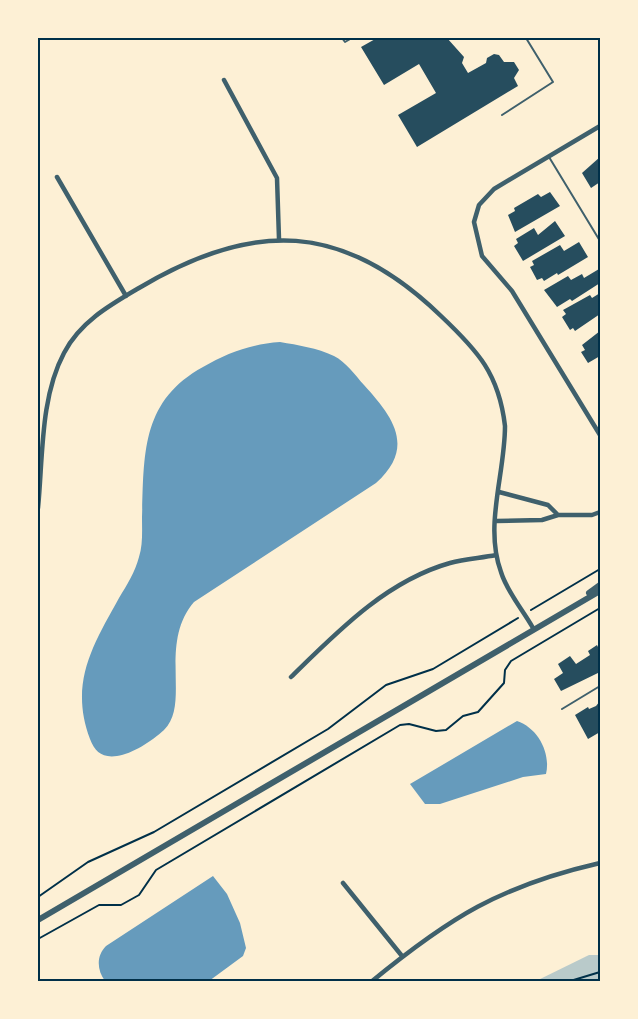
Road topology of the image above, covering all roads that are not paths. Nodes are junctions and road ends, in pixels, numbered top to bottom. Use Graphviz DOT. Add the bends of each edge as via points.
graph roads {
  1 [pos="342,38"];
  2 [pos="352,38"];
  3 [pos="526,38"];
  4 [pos="224,80"];
  5 [pos="502,115"];
  6 [pos="600,126"];
  7 [pos="549,157"];
  8 [pos="57,177"];
  9 [pos="279,239"];
  10 [pos="600,241"];
  11 [pos="126,296"];
  12 [pos="600,435"];
  13 [pos="499,492"];
  14 [pos="38,508"];
  15 [pos="600,512"];
  16 [pos="558,515"];
  17 [pos="496,521"];
  18 [pos="496,555"];
  19 [pos="600,585"];
  20 [pos="600,591"];
  21 [pos="566,608"];
  22 [pos="533,628"];
  23 [pos="291,677"];
  24 [pos="600,686"];
  25 [pos="562,709"];
  26 [pos="600,864"];
  27 [pos="343,883"];
  28 [pos="38,920"];
  29 [pos="402,956"];
  30 [pos="371,981"];
  1 -- 2 [label="lane" via="345,42"];
  3 -- 5 [label="lane" via="553,82"];
  4 -- 9 [label="street" via="277,178"];
  6 -- 7 [label="street"];
  7 -- 10 [label="lane"];
  7 -- 12 [label="street" via="494,189 479,205 474,222 476,240 482,256 512,291"];
  8 -- 11 [label="street"];
  9 -- 11 [label="street" via="241,243 203,254"];
  9 -- 13 [label="street" via="318,243 373,264 409,286 478,352 489,369 503,408 505,445"];
  11 -- 14 [label="street" via="96,315 78,333 52,381"];
  13 -- 16 [label="street" via="548,505"];
  13 -- 17 [label="street"];
  15 -- 16 [label="street"];
  16 -- 17 [label="street" via="542,520"];
  17 -- 18 [label="street"];
  18 -- 22 [label="street" via="501,575"];
  18 -- 23 [label="street" via="420,574 366,607"];
  19 -- 21 [label="street"];
  20 -- 21 [label="street"];
  21 -- 22 [label="street"];
  22 -- 28 [label="street"];
  24 -- 25 [label="lane"];
  26 -- 29 [label="street" via="490,898 451,920"];
  27 -- 29 [label="street"];
  29 -- 30 [label="street"];
}
